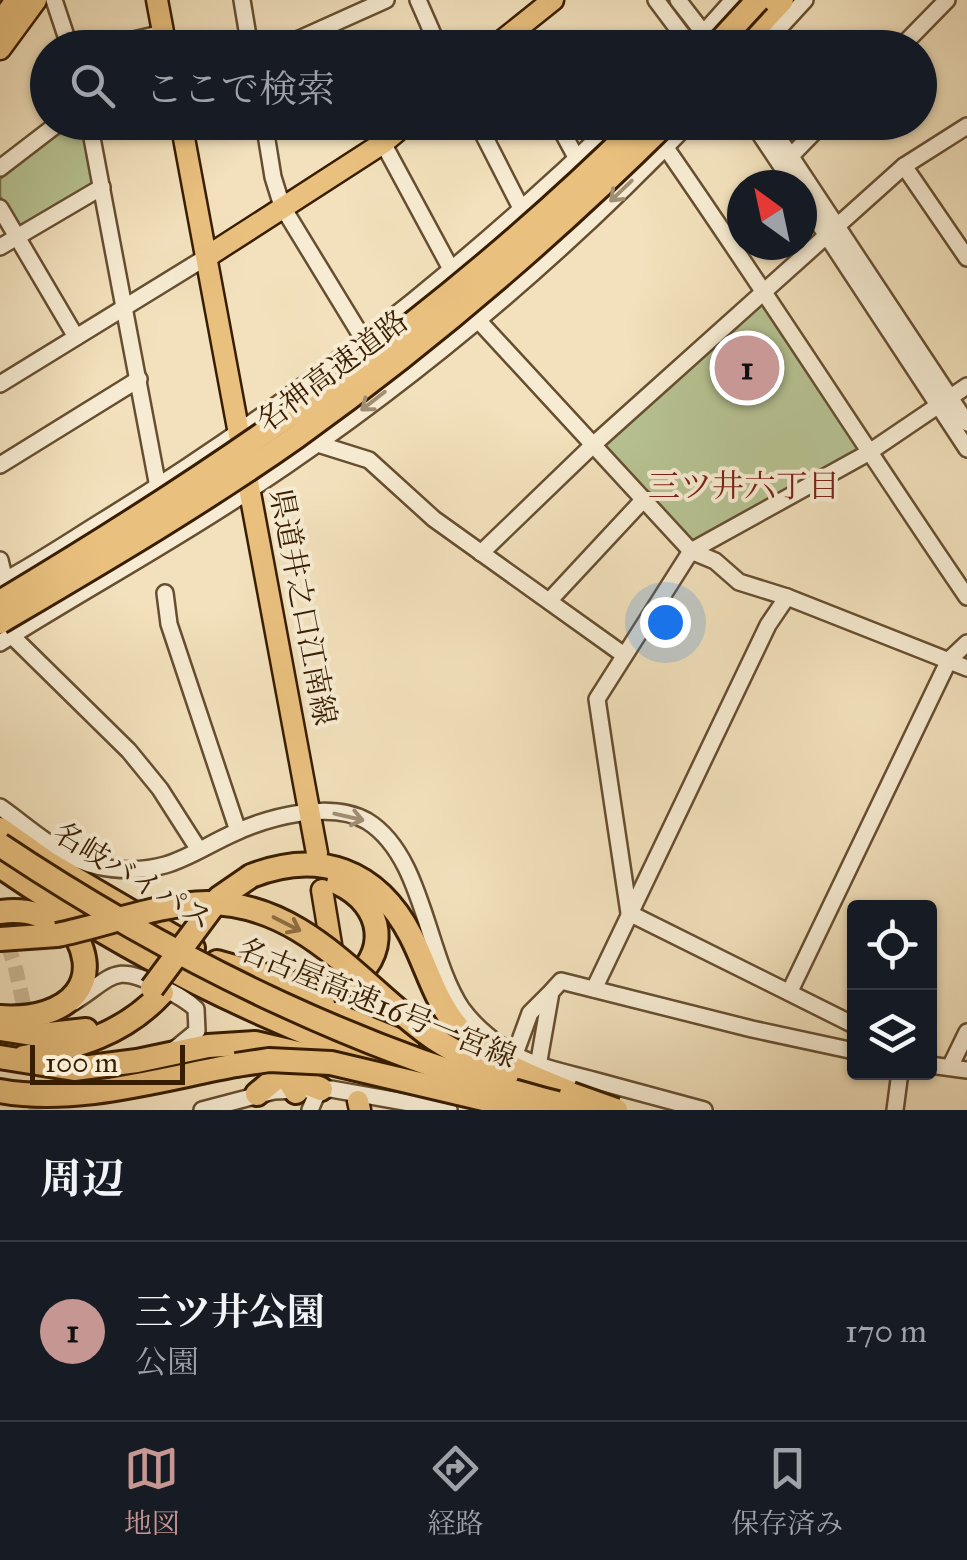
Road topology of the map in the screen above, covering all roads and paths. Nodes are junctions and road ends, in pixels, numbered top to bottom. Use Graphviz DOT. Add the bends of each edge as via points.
graph roads {
  1 [pos="16,0"];
  2 [pos="36,0"];
  3 [pos="54,0"];
  4 [pos="157,0"];
  5 [pos="242,0"];
  6 [pos="386,0"];
  7 [pos="553,0"];
  8 [pos="656,0"];
  9 [pos="678,0"];
  10 [pos="732,0"];
  11 [pos="758,0"];
  12 [pos="782,0"];
  13 [pos="806,0"];
  14 [pos="947,0"];
  15 [pos="422,2"];
  16 [pos="0,22"];
  17 [pos="64,30"];
  18 [pos="162,30"];
  19 [pos="247,30"];
  20 [pos="318,30"];
  21 [pos="433,30"];
  22 [pos="519,30"];
  23 [pos="678,30"];
  24 [pos="700,30"];
  25 [pos="717,30"];
  26 [pos="725,30"];
  27 [pos="754,30"];
  28 [pos="778,30"];
  29 [pos="918,30"];
  30 [pos="0,49"];
  31 [pos="967,126"];
  32 [pos="37,140"];
  33 [pos="93,140"];
  34 [pos="185,140"];
  35 [pos="268,140"];
  36 [pos="387,140"];
  37 [pos="486,140"];
  38 [pos="567,140"];
  39 [pos="597,140"];
  40 [pos="621,140"];
  41 [pos="647,140"];
  42 [pos="673,140"];
  43 [pos="768,140"];
  44 [pos="776,140"];
  45 [pos="806,140"];
  46 [pos="383,143"];
  47 [pos="666,148"];
  48 [pos="577,159"];
  49 [pos="786,161"];
  50 [pos="904,166"];
  51 [pos="0,168"];
  52 [pos="789,170"];
  53 [pos="102,187"];
  54 [pos="282,206"];
  55 [pos="0,208"];
  56 [pos="522,210"];
  57 [pos="817,214"];
  58 [pos="833,231"];
  59 [pos="17,237"];
  60 [pos="0,246"];
  61 [pos="208,256"];
  62 [pos="967,258"];
  63 [pos="452,270"];
  64 [pos="766,291"];
  65 [pos="124,308"];
  66 [pos="478,320"];
  67 [pos="76,337"];
  68 [pos="365,342"];
  69 [pos="139,379"];
  70 [pos="0,384"];
  71 [pos="967,386"];
  72 [pos="944,402"];
  73 [pos="967,423"];
  74 [pos="237,432"];
  75 [pos="318,444"];
  76 [pos="593,445"];
  77 [pos="967,449"];
  78 [pos="868,453"];
  79 [pos="0,465"];
  80 [pos="158,486"];
  81 [pos="251,490"];
  82 [pos="644,500"];
  83 [pos="691,551"];
  84 [pos="481,552"];
  85 [pos="0,560"];
  86 [pos="2,589"];
  87 [pos="165,593"];
  88 [pos="787,597"];
  89 [pos="967,597"];
  90 [pos="548,600"];
  91 [pos="4,634"];
  92 [pos="967,643"];
  93 [pos="624,655"];
  94 [pos="949,660"];
  95 [pos="967,668"];
  96 [pos="0,807"];
  97 [pos="311,813"];
  98 [pos="0,828"];
  99 [pos="238,831"];
  100 [pos="0,844"];
  101 [pos="199,850"];
  102 [pos="317,853"];
  103 [pos="0,866"];
  104 [pos="252,882"];
  105 [pos="322,890"];
  106 [pos="0,912"];
  107 [pos="629,913"];
  108 [pos="0,939"];
  109 [pos="81,944"];
  110 [pos="217,962"];
  111 [pos="594,989"];
  112 [pos="158,991"];
  113 [pos="790,991"];
  114 [pos="339,993"];
  115 [pos="545,998"];
  116 [pos="48,1014"];
  117 [pos="0,1017"];
  118 [pos="847,1021"];
  119 [pos="0,1029"];
  120 [pos="967,1032"];
  121 [pos="847,1049"];
  122 [pos="166,1054"];
  123 [pos="233,1054"];
  124 [pos="5,1058"];
  125 [pos="527,1058"];
  126 [pos="937,1065"];
  127 [pos="278,1068"];
  128 [pos="950,1068"];
  129 [pos="967,1070"];
  130 [pos="899,1080"];
  131 [pos="0,1091"];
  132 [pos="257,1094"];
  133 [pos="311,1098"];
  134 [pos="587,1105"];
  135 [pos="202,1110"];
  136 [pos="449,1110"];
  137 [pos="509,1110"];
  138 [pos="530,1110"];
  139 [pos="616,1110"];
  140 [pos="633,1110"];
  141 [pos="704,1110"];
  142 [pos="895,1110"];
  1 -- 16 [label="main road"];
  2 -- 30 [label="main road"];
  3 -- 17 [label="street"];
  4 -- 18 [label="main road"];
  5 -- 19 [label="street"];
  6 -- 20 [label="street"];
  7 -- 22 [label="main road"];
  8 -- 23 [label="street"];
  9 -- 24 [label="street"];
  10 -- 25 [label="street"];
  11 -- 26 [label="highway, bridge"];
  12 -- 27 [label="highway"];
  13 -- 28 [label="street"];
  14 -- 29 [label="street"];
  15 -- 21 [label="street"];
  31 -- 50 [label="street"];
  32 -- 51 [label="street"];
  33 -- 53 [label="street"];
  34 -- 61 [label="main road, 県道井之口江南線"];
  35 -- 54 [label="street"];
  36 -- 46 [label="main road"];
  37 -- 56 [label="street"];
  38 -- 48 [label="street"];
  39 -- 48 [label="street"];
  40 -- 86 [label="highway, 名神高速道路, bridge" via="517,239 322,395 208,473"];
  41 -- 91 [label="highway, 名神高速道路, bridge" via="543,240 388,368"];
  42 -- 47 [label="street"];
  43 -- 49 [label="street"];
  44 -- 49 [label="street"];
  45 -- 49 [label="street"];
  46 -- 54 [label="main road"];
  46 -- 63 [label="street"];
  47 -- 64 [label="street"];
  47 -- 66 [label="street, one-way"];
  48 -- 56 [label="street"];
  49 -- 52 [label="street"];
  49 -- 58 [label="street"];
  50 -- 58 [label="street"];
  50 -- 62 [label="street"];
  53 -- 59 [label="street"];
  53 -- 65 [label="street"];
  54 -- 61 [label="main road"];
  54 -- 68 [label="street"];
  55 -- 59 [label="street"];
  56 -- 63 [label="street"];
  57 -- 58 [label="street"];
  58 -- 64 [label="street"];
  58 -- 72 [label="street"];
  59 -- 60 [label="street"];
  59 -- 67 [label="street"];
  61 -- 65 [label="street"];
  61 -- 74 [label="main road, 県道井之口江南線"];
  63 -- 68 [label="street"];
  64 -- 76 [label="street"];
  64 -- 78 [label="street"];
  65 -- 67 [label="street"];
  65 -- 69 [label="street"];
  66 -- 75 [label="street, one-way"];
  66 -- 76 [label="street"];
  67 -- 70 [label="street"];
  68 -- 74 [label="street"];
  69 -- 79 [label="street"];
  69 -- 80 [label="street"];
  71 -- 72 [label="street"];
  72 -- 73 [label="street"];
  72 -- 77 [label="street"];
  72 -- 78 [label="street"];
  74 -- 80 [label="street"];
  74 -- 81 [label="main road, 県道井之口江南線"];
  75 -- 81 [label="street"];
  75 -- 84 [label="street" via="370,460"];
  76 -- 82 [label="street"];
  76 -- 84 [label="street"];
  78 -- 83 [label="street"];
  78 -- 89 [label="street"];
  80 -- 86 [label="street"];
  81 -- 91 [label="street"];
  81 -- 97 [label="main road, 県道井之口江南線"];
  82 -- 83 [label="street"];
  82 -- 90 [label="street"];
  83 -- 88 [label="street" via="715,560 739,582"];
  83 -- 93 [label="street"];
  84 -- 90 [label="street"];
  85 -- 86 [label="street"];
  87 -- 99 [label="street" via="169,624"];
  88 -- 94 [label="street"];
  88 -- 107 [label="street"];
  90 -- 93 [label="street"];
  91 -- 101 [label="street" via="129,751"];
  92 -- 94 [label="street"];
  93 -- 107 [label="street" via="596,699"];
  94 -- 95 [label="street"];
  94 -- 113 [label="street"];
  96 -- 101 [label="street" via="74,859 98,867 150,868"];
  97 -- 99 [label="street"];
  97 -- 102 [label="main road, 県道井之口江南線"];
  97 -- 125 [label="street, one-way" via="351,815 384,836 402,862 462,1010"];
  98 -- 110 [label="highway, 名岐バイパス"];
  99 -- 101 [label="street"];
  100 -- 134 [label="highway, 名古屋高速16号一宮線, bridge" via="133,926 290,1008 478,1079"];
  103 -- 109 [label="highway" via="50,902"];
  103 -- 137 [label="highway, 名岐バイパス" via="114,940 243,1008"];
  103 -- 138 [label="highway, 名古屋高速16号一宮線, bridge" via="287,1022"];
  104 -- 112 [label="highway, bridge"];
  104 -- 114 [label="highway" via="318,876 366,903 376,945 364,972"];
  104 -- 134 [label="highway" via="289,864 310,863 365,882 397,912 463,1034 494,1058"];
  105 -- 114 [label="main road"];
  106 -- 109 [label="highway" via="41,913"];
  107 -- 111 [label="street"];
  107 -- 113 [label="street"];
  108 -- 139 [label="highway, one-way, bridge" via="57,935 203,903 245,906 323,945 456,1052"];
  109 -- 116 [label="highway" via="84,976 77,992"];
  110 -- 114 [label="highway"];
  110 -- 134 [label="highway, 名岐バイパス" via="410,1046"];
  111 -- 115 [label="street" via="561,981"];
  111 -- 121 [label="street"];
  112 -- 119 [label="highway" via="86,1030 40,1035"];
  112 -- 124 [label="highway" via="133,1020 104,1036"];
  113 -- 118 [label="street"];
  115 -- 125 [label="street"];
  115 -- 125 [label="street" via="530,1013"];
  116 -- 117 [label="highway"];
  116 -- 122 [label="street" via="110,976 134,973 190,1002 198,1013 195,1035"];
  120 -- 128 [label="street"];
  122 -- 123 [label="highway"];
  122 -- 124 [label="highway" via="74,1069"];
  123 -- 127 [label="highway" via="260,1052"];
  123 -- 131 [label="highway" via="84,1092"];
  123 -- 137 [label="highway" via="255,1043 295,1050"];
  123 -- 138 [label="highway, bridge" via="331,1062"];
  125 -- 141 [label="street"];
  126 -- 128 [label="street"];
  127 -- 132 [label="highway"];
  127 -- 133 [label="highway"];
  128 -- 129 [label="street"];
  130 -- 142 [label="street"];
  132 -- 133 [label="street"];
  132 -- 135 [label="street"];
  133 -- 136 [label="street"];
  134 -- 140 [label="highway, 名岐バイパス"];
}
